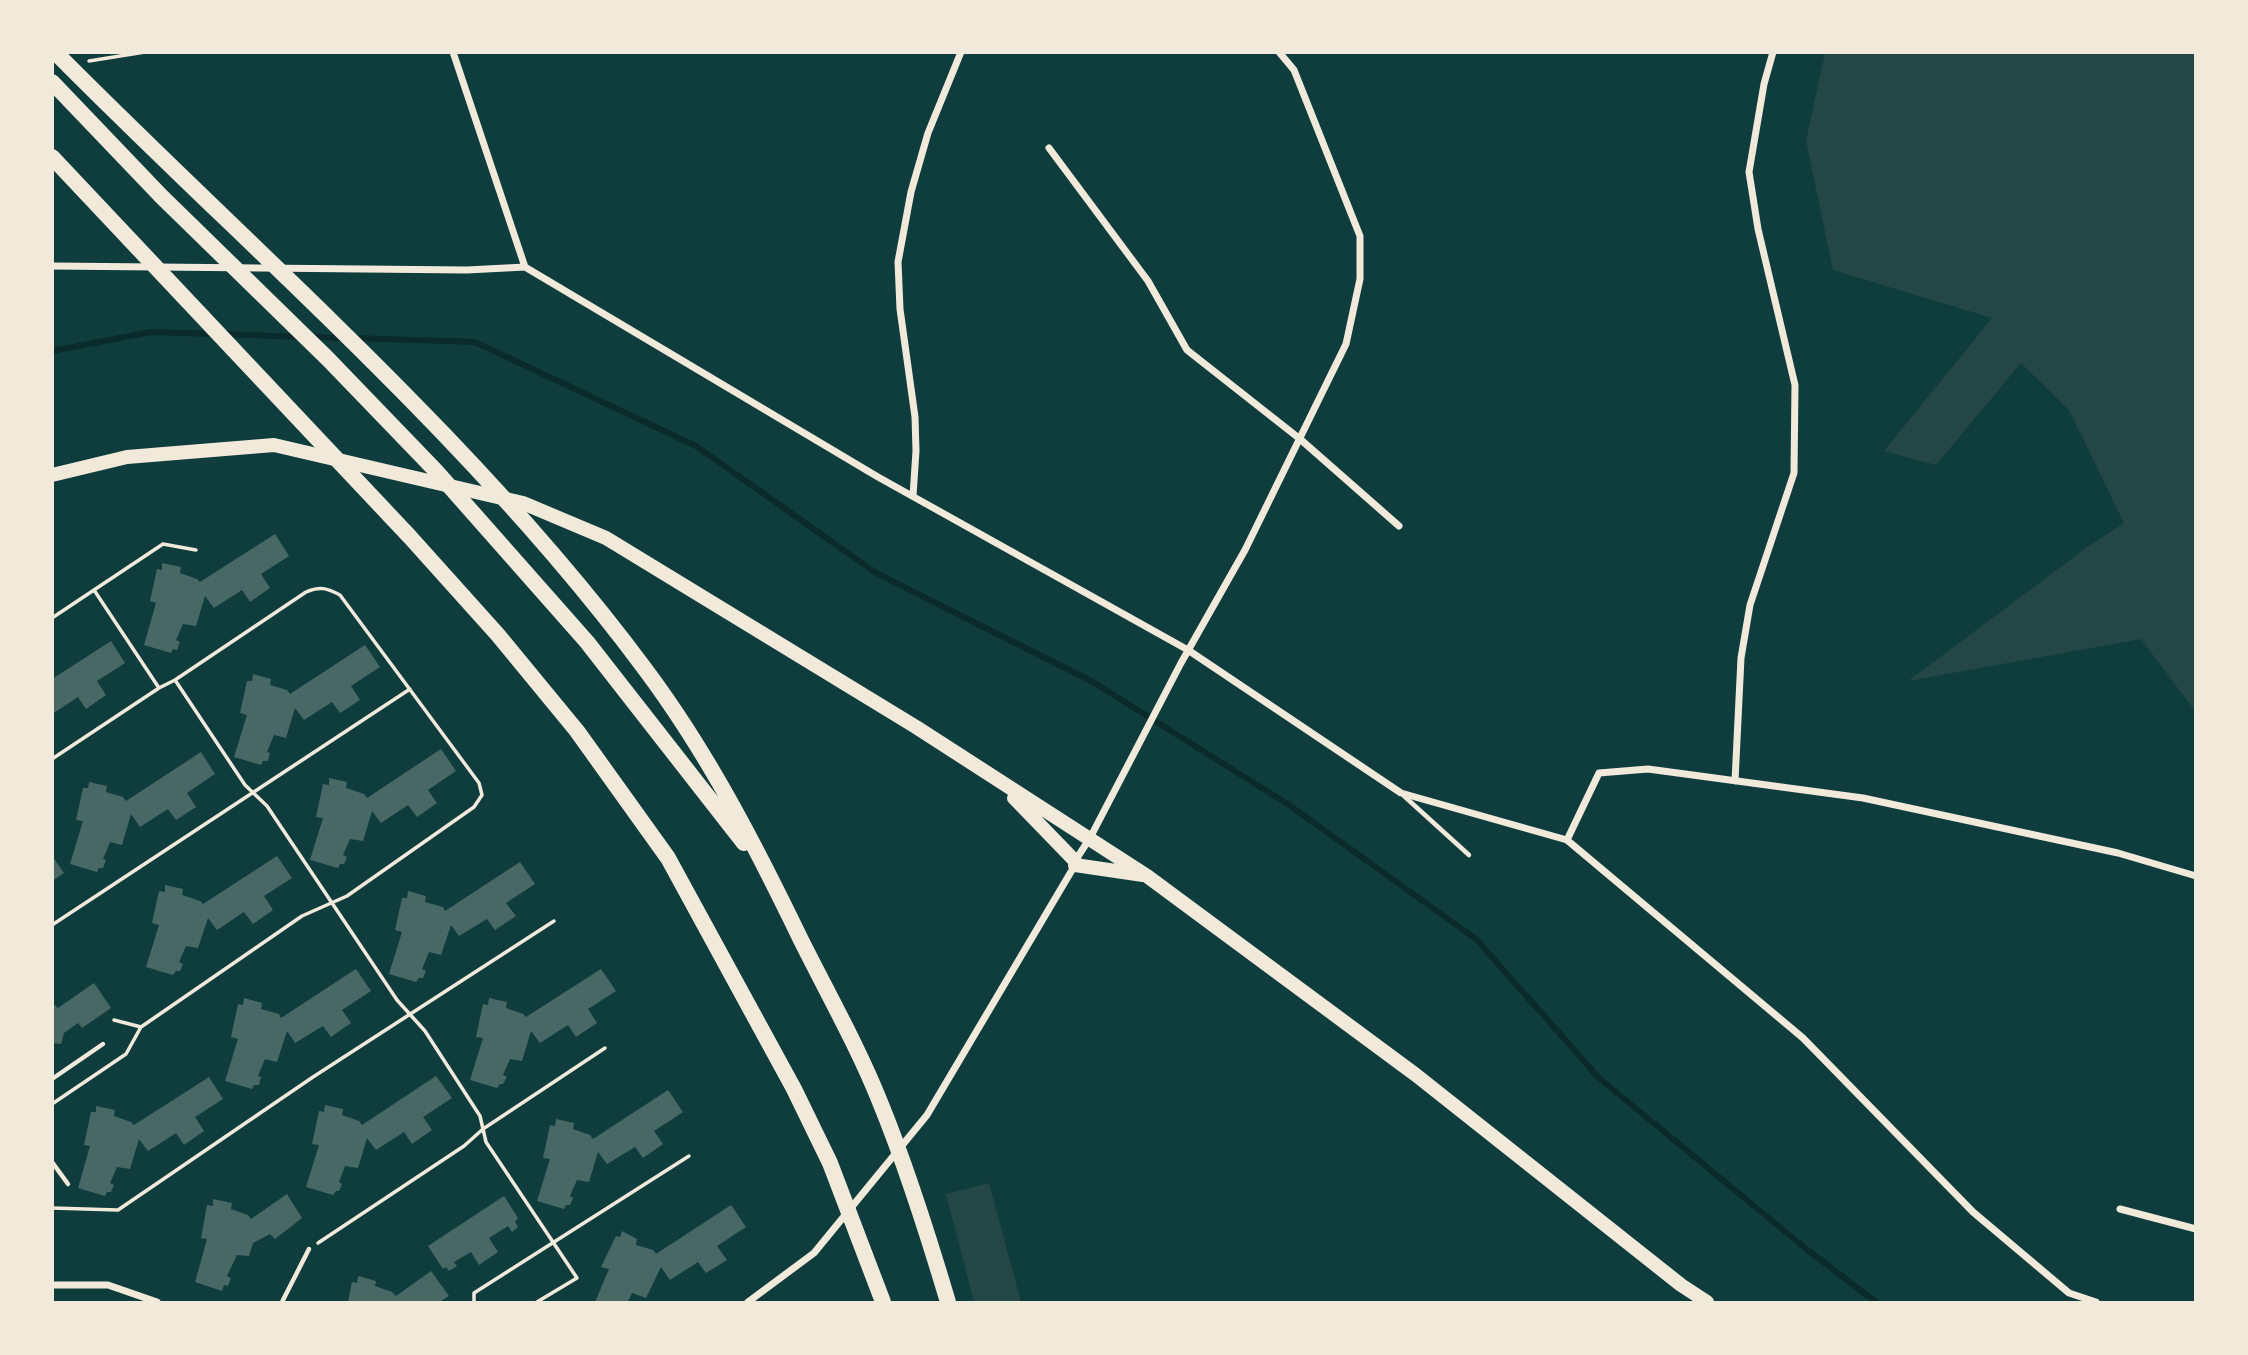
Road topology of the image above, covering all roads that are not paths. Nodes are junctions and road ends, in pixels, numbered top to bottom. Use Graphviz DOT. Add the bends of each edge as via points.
graph roads {
  1 [pos="55,52"];
  2 [pos="453,52"];
  3 [pos="961,52"];
  4 [pos="1279,52"];
  5 [pos="1773,52"];
  6 [pos="52,82"];
  7 [pos="1049,148"];
  8 [pos="52,157"];
  9 [pos="52,266"];
  10 [pos="525,267"];
  11 [pos="1300,439"];
  12 [pos="52,475"];
  13 [pos="913,496"];
  14 [pos="1399,526"];
  15 [pos="1188,650"];
  16 [pos="1735,781"];
  17 [pos="999,782"];
  18 [pos="1401,793"];
  19 [pos="1090,838"];
  20 [pos="1567,840"];
  21 [pos="1469,855"];
  22 [pos="1075,863"];
  23 [pos="1147,876"];
  24 [pos="2196,876"];
  25 [pos="771,878"];
  26 [pos="103,1044"];
  27 [pos="52,1079"];
  28 [pos="52,1162"];
  29 [pos="68,1184"];
  30 [pos="2120,1209"];
  31 [pos="2196,1229"];
  32 [pos="309,1250"];
  33 [pos="52,1285"];
  34 [pos="157,1303"];
  35 [pos="282,1303"];
  36 [pos="748,1303"];
  37 [pos="883,1303"];
  38 [pos="948,1303"];
  39 [pos="1707,1303"];
  40 [pos="2096,1303"];
  1 -- 25 [label="highway" via="450,440 538,536 646,670 719,780"];
  2 -- 10 [label="street"];
  3 -- 13 [label="street" via="928,133 898,262 915,417"];
  4 -- 11 [label="street" via="1294,70 1360,236 1360,279 1346,344"];
  5 -- 16 [label="street" via="1749,172 1795,385 1794,473 1750,605 1741,658"];
  6 -- 25 [label="highway" via="436,471 587,642"];
  7 -- 11 [label="street" via="1148,281 1187,350"];
  8 -- 37 [label="highway" via="311,430 498,635 577,731 668,858 787,1077 830,1163"];
  9 -- 10 [label="street" via="467,271"];
  10 -- 13 [label="street"];
  11 -- 14 [label="street"];
  11 -- 15 [label="street"];
  12 -- 17 [label="main road" via="127,457 274,445 523,503 606,538"];
  13 -- 15 [label="street"];
  15 -- 18 [label="street"];
  15 -- 19 [label="street"];
  16 -- 20 [label="street" via="1648,769 1599,773"];
  16 -- 24 [label="street" via="1863,798 2118,853"];
  17 -- 19 [label="main road"];
  17 -- 22 [label="main road"];
  18 -- 20 [label="street"];
  18 -- 21 [label="lane"];
  19 -- 22 [label="street"];
  19 -- 23 [label="main road"];
  20 -- 40 [label="street" via="1803,1038 1973,1212 2069,1293"];
  22 -- 23 [label="main road"];
  22 -- 36 [label="street" via="927,1115 814,1253"];
  23 -- 39 [label="main road" via="1416,1074"];
  25 -- 38 [label="highway" via="879,1099 919,1201"];
  26 -- 27 [label="lane"];
  28 -- 29 [label="lane"];
  30 -- 31 [label="street"];
  32 -- 35 [label="lane"];
  33 -- 34 [label="street" via="108,1285"];
}
